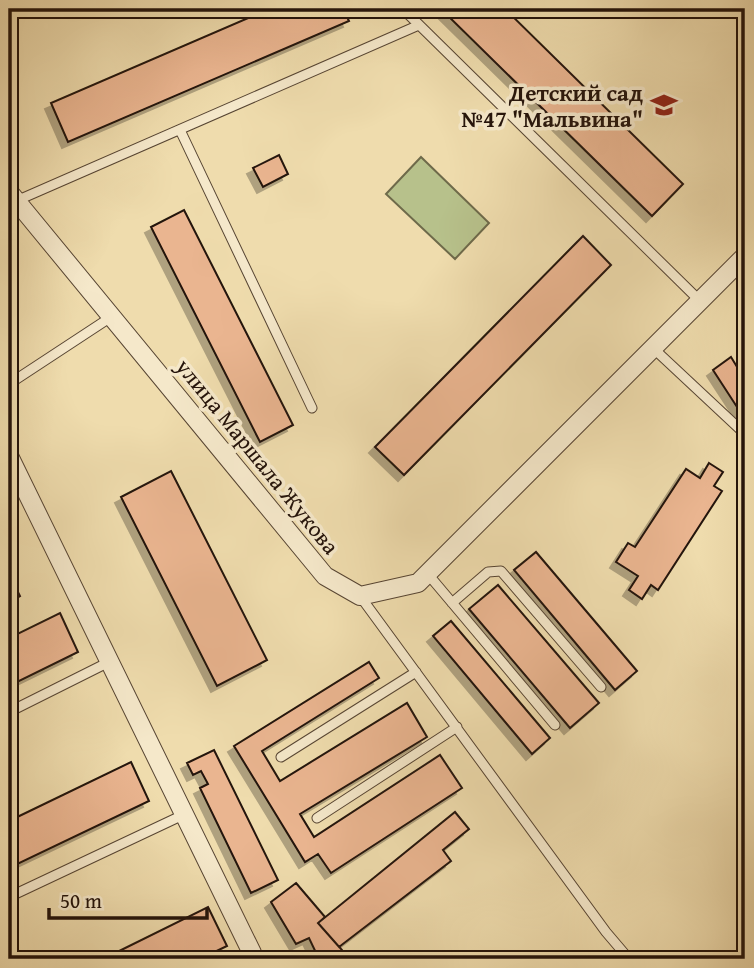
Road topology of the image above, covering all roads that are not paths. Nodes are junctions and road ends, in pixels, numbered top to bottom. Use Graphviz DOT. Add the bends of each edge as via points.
graph roads {
  1 [pos="402,9"];
  2 [pos="419,25"];
  3 [pos="180,130"];
  4 [pos="12,197"];
  5 [pos="741,268"];
  6 [pos="700,301"];
  7 [pos="111,317"];
  8 [pos="653,348"];
  9 [pos="9,384"];
  10 [pos="312,408"];
  11 [pos="745,434"];
  12 [pos="9,456"];
  13 [pos="427,573"];
  14 [pos="360,596"];
  15 [pos="452,603"];
  16 [pos="109,663"];
  17 [pos="416,672"];
  18 [pos="601,687"];
  19 [pos="9,712"];
  20 [pos="555,725"];
  21 [pos="457,727"];
  22 [pos="281,757"];
  23 [pos="183,815"];
  24 [pos="317,818"];
  25 [pos="9,897"];
  26 [pos="249,957"];
  27 [pos="629,959"];
  1 -- 2 [label="lane"];
  2 -- 3 [label="lane"];
  2 -- 6 [label="lane"];
  3 -- 4 [label="lane"];
  3 -- 10 [label="lane"];
  4 -- 7 [label="street, улица Маршала Жукова"];
  5 -- 6 [label="street"];
  6 -- 8 [label="street"];
  7 -- 9 [label="lane"];
  7 -- 14 [label="street, улица Маршала Жукова" via="325,576"];
  8 -- 11 [label="lane"];
  8 -- 13 [label="street"];
  12 -- 16 [label="street"];
  13 -- 14 [label="street" via="418,583"];
  13 -- 15 [label="lane"];
  14 -- 17 [label="lane"];
  15 -- 18 [label="lane" via="488,572 501,571"];
  15 -- 20 [label="lane"];
  16 -- 19 [label="lane"];
  16 -- 23 [label="street"];
  17 -- 21 [label="lane"];
  17 -- 22 [label="lane"];
  21 -- 24 [label="lane"];
  21 -- 27 [label="lane"];
  23 -- 25 [label="lane"];
  23 -- 26 [label="street"];
}
